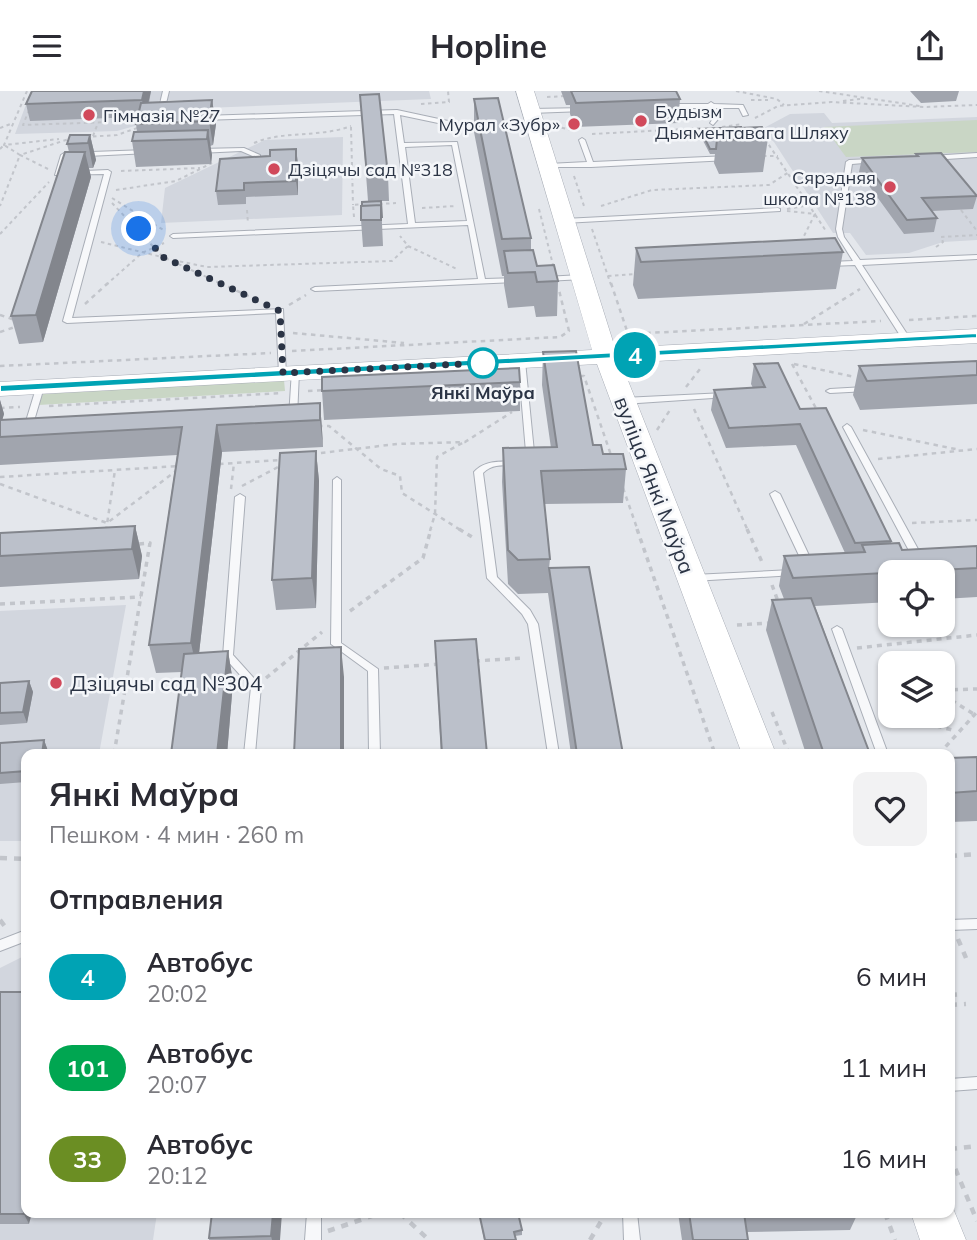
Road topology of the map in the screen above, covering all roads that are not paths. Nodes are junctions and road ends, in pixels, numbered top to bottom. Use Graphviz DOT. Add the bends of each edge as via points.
graph roads {
  1 [pos="166,91"];
  2 [pos="525,91"];
  3 [pos="711,104"];
  4 [pos="659,106"];
  5 [pos="594,109"];
  6 [pos="393,112"];
  7 [pos="745,115"];
  8 [pos="533,117"];
  9 [pos="187,119"];
  10 [pos="173,120"];
  11 [pos="713,123"];
  12 [pos="581,137"];
  13 [pos="401,145"];
  14 [pos="189,151"];
  15 [pos="151,152"];
  16 [pos="977,155"];
  17 [pos="763,156"];
  18 [pos="926,158"];
  19 [pos="888,160"];
  20 [pos="591,165"];
  21 [pos="258,166"];
  22 [pos="548,166"];
  23 [pos="778,210"];
  24 [pos="564,221"];
  25 [pos="471,223"];
  26 [pos="412,225"];
  27 [pos="173,236"];
  28 [pos="977,257"];
  29 [pos="859,263"];
  30 [pos="821,265"];
  31 [pos="581,277"];
  32 [pos="533,279"];
  33 [pos="521,280"];
  34 [pos="482,281"];
  35 [pos="315,289"];
  36 [pos="900,330"];
  37 [pos="977,336"];
  38 [pos="606,357"];
  39 [pos="521,361"];
  40 [pos="289,372"];
  41 [pos="40,387"];
  42 [pos="0,389"];
  43 [pos="882,389"];
  44 [pos="830,391"];
  45 [pos="737,394"];
  46 [pos="623,401"];
  47 [pos="280,422"];
  48 [pos="847,427"];
  49 [pos="40,434"];
  50 [pos="337,481"];
  51 [pos="235,494"];
  52 [pos="775,494"];
  53 [pos="920,560"];
  54 [pos="825,571"];
  55 [pos="811,572"];
  56 [pos="692,578"];
  57 [pos="836,629"];
  58 [pos="250,749"];
  59 [pos="375,749"];
  60 [pos="553,749"];
  61 [pos="757,749"];
  62 [pos="881,749"];
  63 [pos="977,923"];
  64 [pos="955,925"];
  65 [pos="21,937"];
  66 [pos="0,946"];
  67 [pos="977,1083"];
  68 [pos="955,1085"];
  69 [pos="314,1218"];
  70 [pos="630,1218"];
  71 [pos="935,1218"];
  72 [pos="313,1238"];
  73 [pos="632,1240"];
  74 [pos="943,1240"];
  1 -- 10 [label="lane" via="159,120"];
  2 -- 8 [label="street, вуліца Янкі Маўра"];
  3 -- 4 [label="lane"];
  3 -- 7 [label="lane" via="741,106"];
  3 -- 11 [label="lane" via="717,117"];
  5 -- 8 [label="lane"];
  6 -- 8 [label="lane" via="461,125"];
  6 -- 9 [label="lane"];
  6 -- 13 [label="lane"];
  8 -- 22 [label="street, вуліца Янкі Маўра"];
  12 -- 20 [label="lane"];
  13 -- 25 [label="lane" via="455,143"];
  13 -- 26 [label="lane"];
  14 -- 21 [label="lane" via="240,150 258,156"];
  15 -- 40 [label="lane" via="64,155 57,174 108,171 67,321 280,311"];
  16 -- 18 [label="lane"];
  17 -- 20 [label="lane"];
  19 -- 29 [label="lane" via="849,162 839,229"];
  20 -- 22 [label="lane"];
  22 -- 24 [label="street, вуліца Янкі Маўра"];
  23 -- 24 [label="lane"];
  24 -- 31 [label="street, вуліца Янкі Маўра"];
  25 -- 26 [label="lane"];
  25 -- 34 [label="lane"];
  26 -- 27 [label="lane"];
  28 -- 29 [label="lane"];
  29 -- 30 [label="lane"];
  29 -- 36 [label="lane"];
  31 -- 32 [label="lane"];
  31 -- 38 [label="street, вуліца Янкі Маўра"];
  33 -- 34 [label="lane"];
  34 -- 35 [label="lane"];
  36 -- 37 [label="street"];
  36 -- 38 [label="street"];
  38 -- 39 [label="street"];
  38 -- 46 [label="street, вуліца Янкі Маўра"];
  39 -- 40 [label="street"];
  39 -- 60 [label="lane" via="530,452 517,463 490,464 478,472 492,578 533,624"];
  40 -- 41 [label="street"];
  40 -- 47 [label="lane" via="293,421"];
  41 -- 42 [label="street"];
  41 -- 49 [label="lane" via="26,434"];
  43 -- 44 [label="lane"];
  45 -- 46 [label="lane"];
  46 -- 56 [label="street, вуліца Янкі Маўра"];
  48 -- 53 [label="lane"];
  50 -- 59 [label="lane" via="336,644 373,669"];
  51 -- 58 [label="lane" via="228,656 256,686"];
  52 -- 55 [label="lane"];
  54 -- 55 [label="lane"];
  55 -- 56 [label="lane"];
  56 -- 61 [label="street, вуліца Янкі Маўра"];
  57 -- 62 [label="lane"];
  63 -- 64 [label="lane"];
  65 -- 66 [label="lane"];
  67 -- 68 [label="lane"];
  69 -- 72 [label="lane"];
  70 -- 73 [label="lane"];
  71 -- 74 [label="street"];
}
